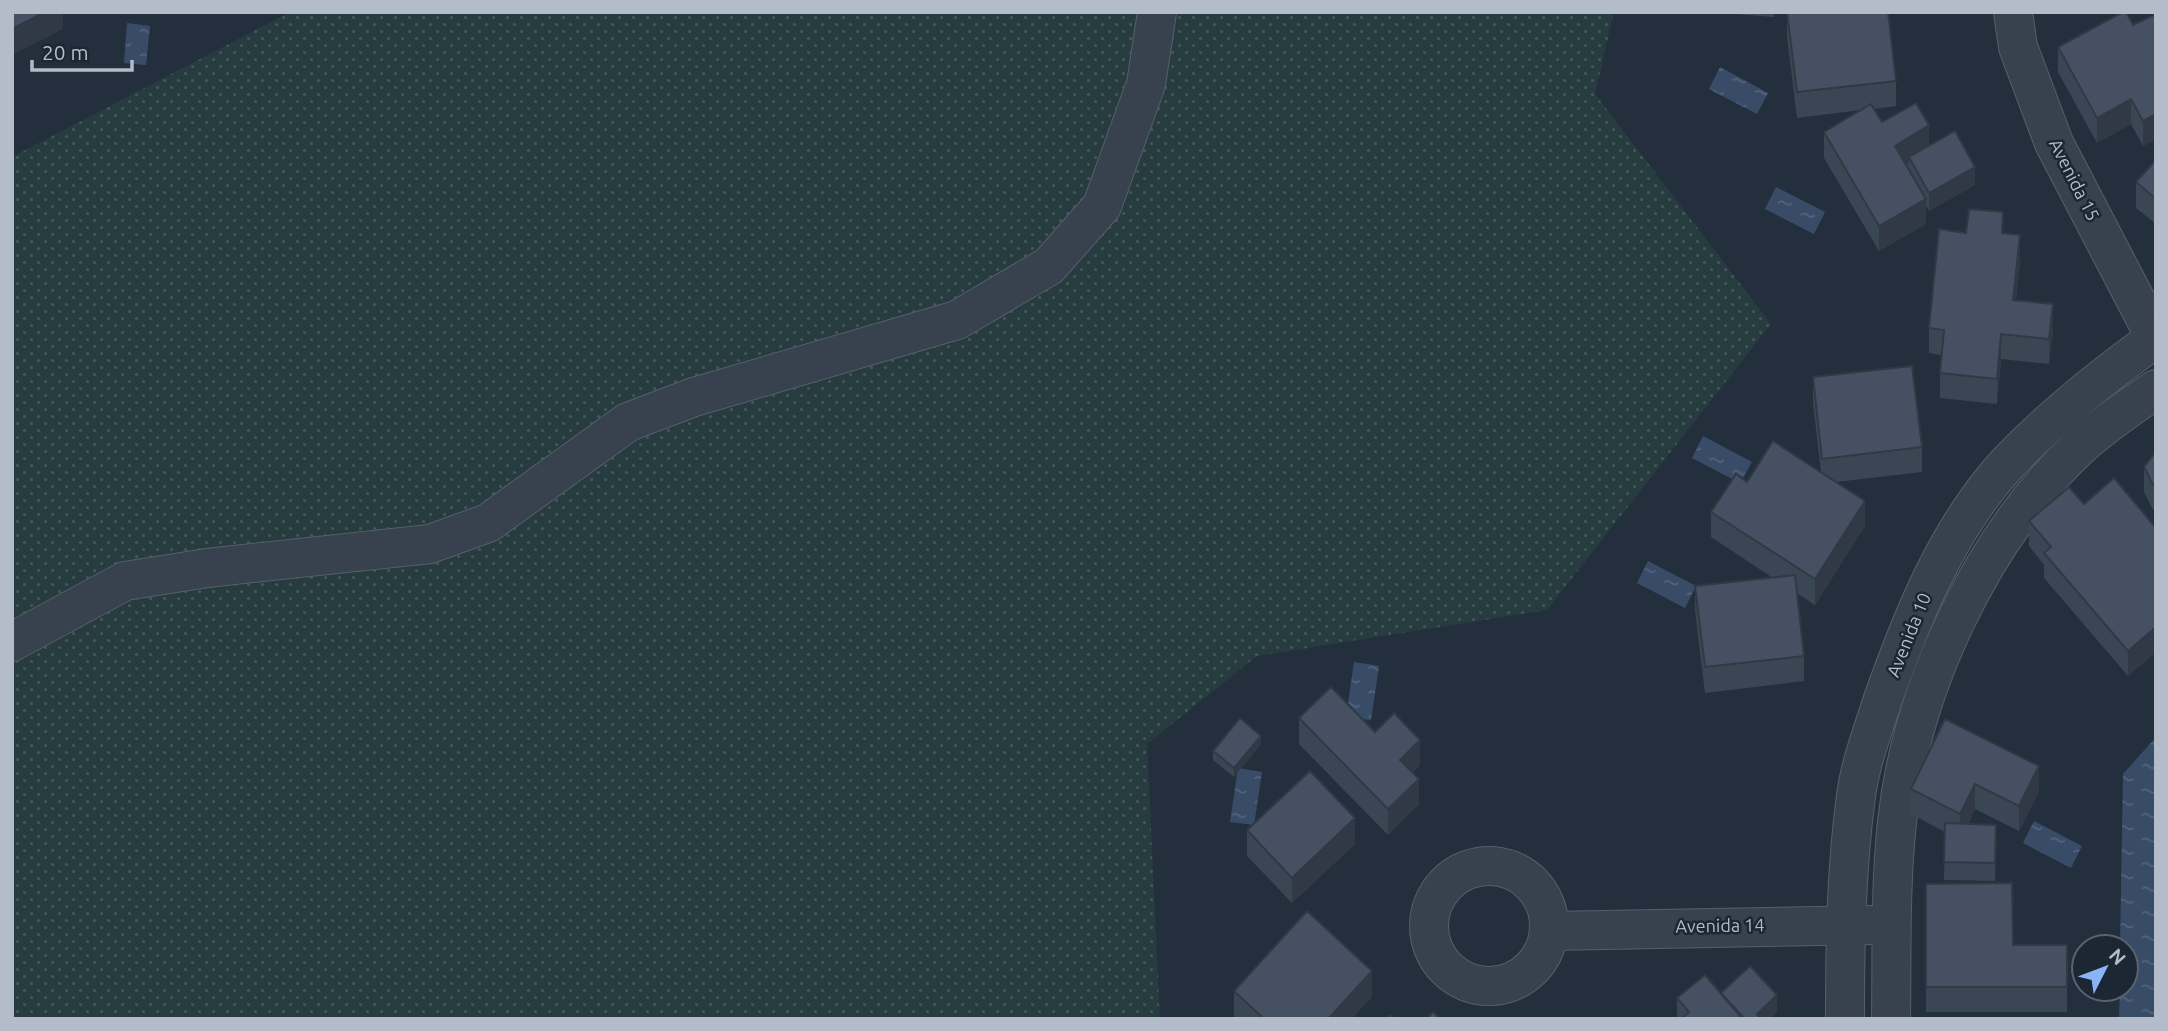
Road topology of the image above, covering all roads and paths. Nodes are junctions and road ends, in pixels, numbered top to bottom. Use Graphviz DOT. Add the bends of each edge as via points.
graph roads {
  1 [pos="1157,12"];
  2 [pos="2014,12"];
  3 [pos="2156,338"];
  4 [pos="2156,389"];
  5 [pos="1910,629"];
  6 [pos="12,642"];
  7 [pos="1947,645"];
  8 [pos="1845,923"];
  9 [pos="1891,926"];
  10 [pos="1549,931"];
  11 [pos="1845,1019"];
  12 [pos="1891,1019"];
  1 -- 6 [label="street" via="1146,84 1102,206 1049,266 957,320 694,397 628,422 488,523 430,544 125,581"];
  2 -- 3 [label="street, Avenida 15" via="2018,47 2054,143"];
  3 -- 5 [label="street, Avenida 10" via="2052,420 2005,467 1959,528"];
  4 -- 7 [label="street" via="2076,450 2014,520 1968,598"];
  5 -- 7 [label="street"];
  5 -- 8 [label="street, Avenida 10" via="1874,725 1856,793"];
  7 -- 9 [label="street" via="1913,746 1900,808"];
  8 -- 9 [label="street, Avenida 14"];
  8 -- 10 [label="street, Avenida 14"];
  8 -- 11 [label="street, Avenida 10"];
  9 -- 12 [label="street"];
}
